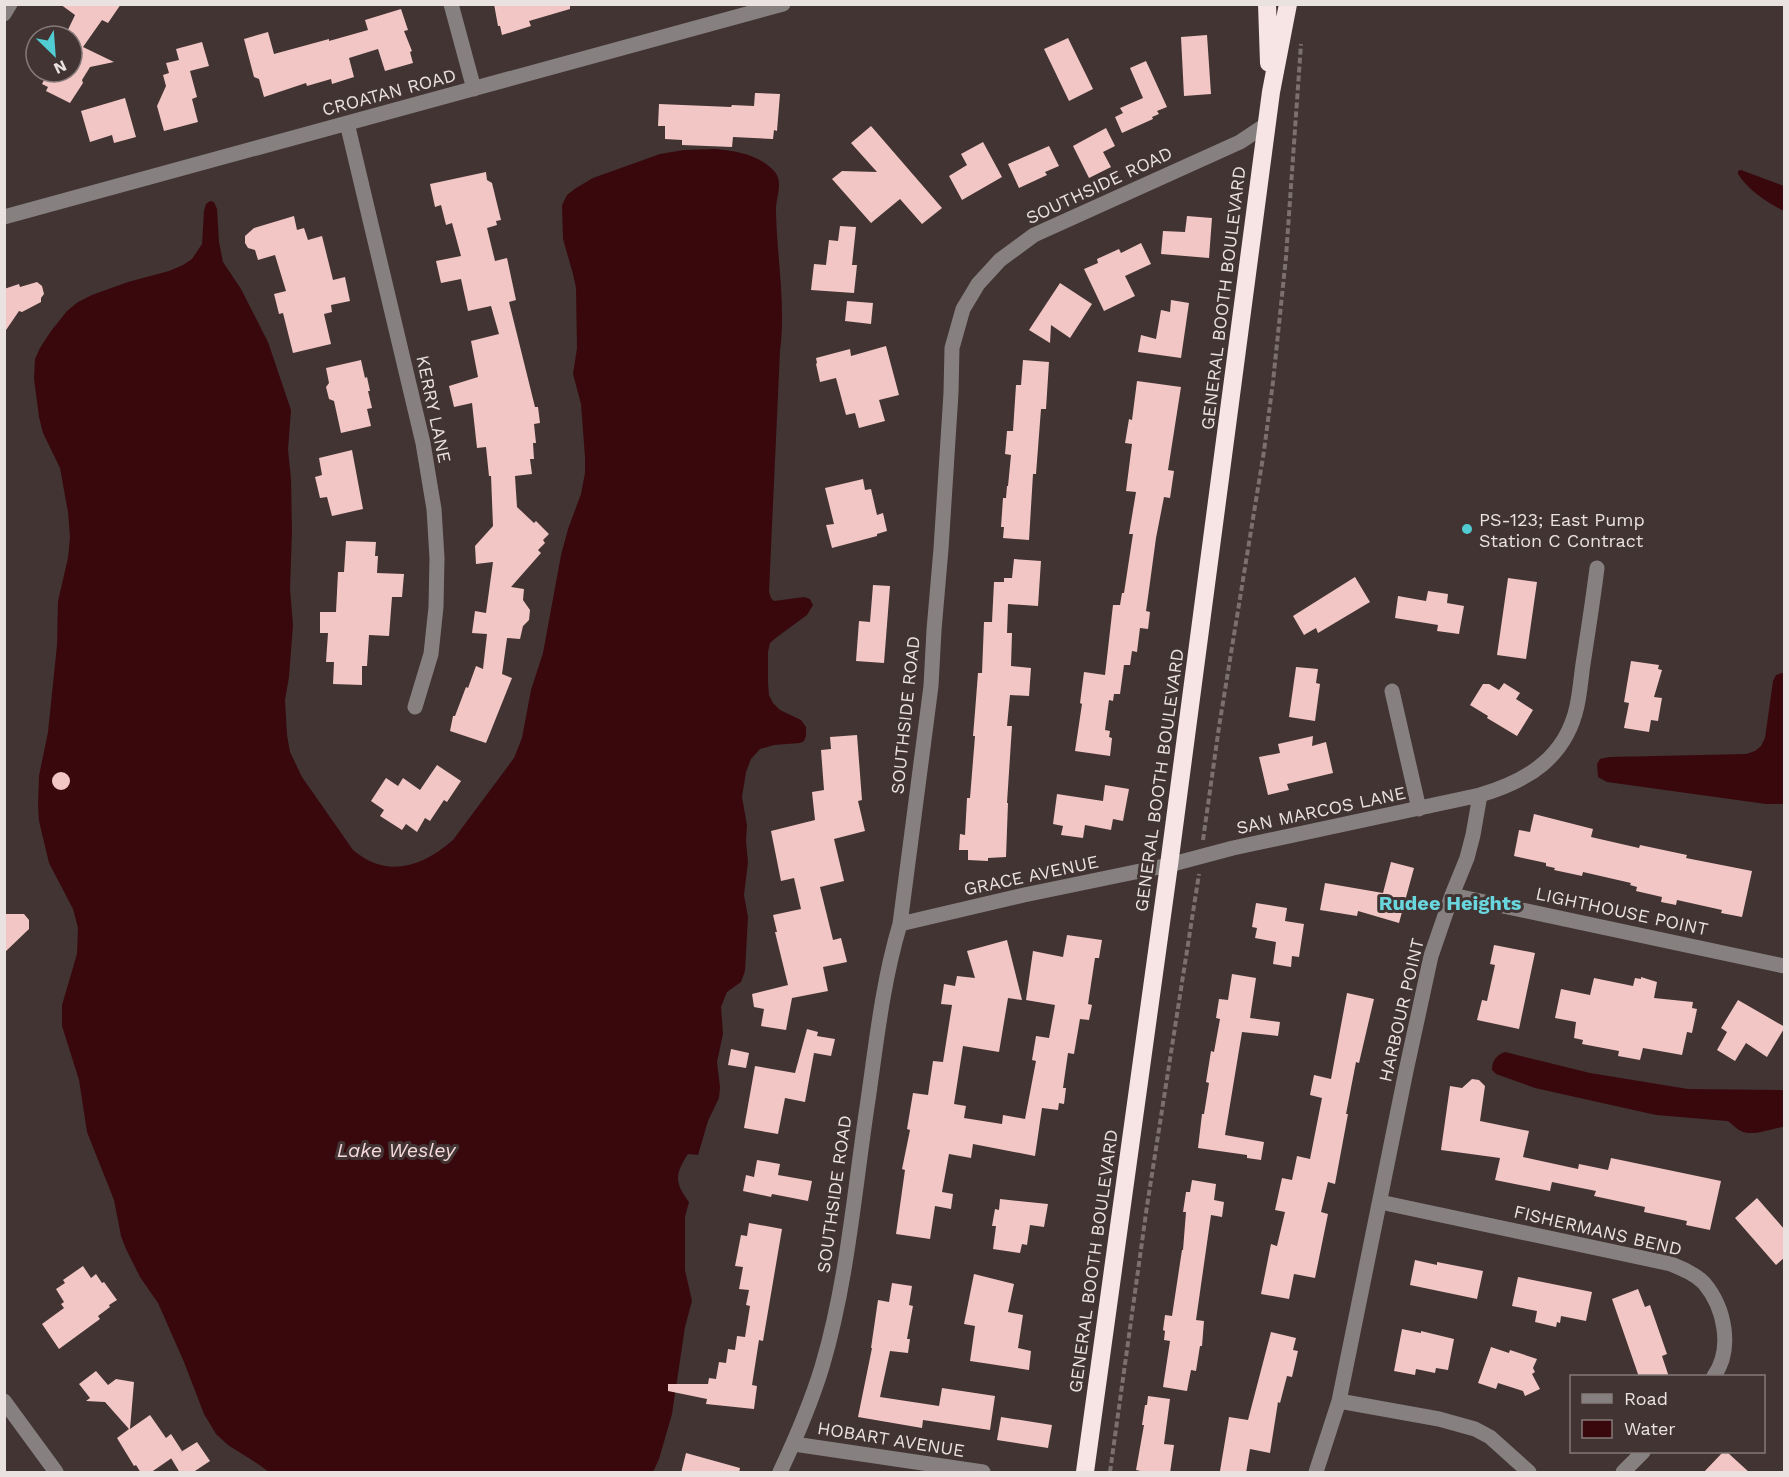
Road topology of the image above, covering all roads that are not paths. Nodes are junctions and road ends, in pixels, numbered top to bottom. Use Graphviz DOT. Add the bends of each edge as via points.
graph roads {
  1 [pos="10,4"];
  2 [pos="451,4"];
  3 [pos="783,4"];
  4 [pos="1267,4"];
  5 [pos="1288,4"];
  6 [pos="4,14"];
  7 [pos="474,89"];
  8 [pos="1270,92"];
  9 [pos="347,123"];
  10 [pos="1267,124"];
  11 [pos="4,218"];
  12 [pos="1597,568"];
  13 [pos="1392,692"];
  14 [pos="415,707"];
  15 [pos="1480,795"];
  16 [pos="1419,809"];
  17 [pos="1170,865"];
  18 [pos="1452,895"];
  19 [pos="900,924"];
  20 [pos="1785,966"];
  21 [pos="1380,1202"];
  22 [pos="1715,1375"];
  23 [pos="4,1401"];
  24 [pos="1339,1401"];
  25 [pos="794,1444"];
  26 [pos="1642,1453"];
  27 [pos="56,1473"];
  28 [pos="780,1473"];
  29 [pos="983,1473"];
  30 [pos="1085,1473"];
  31 [pos="1316,1473"];
  32 [pos="1529,1473"];
  33 [pos="1623,1473"];
  1 -- 6 [label="street"];
  2 -- 7 [label="street"];
  3 -- 7 [label="street, CROATAN ROAD"];
  4 -- 8 [label="highway, GENERAL BOOTH BOULEVARD"];
  5 -- 8 [label="highway, GENERAL BOOTH BOULEVARD"];
  7 -- 9 [label="street, CROATAN ROAD"];
  8 -- 10 [label="highway, GENERAL BOOTH BOULEVARD"];
  9 -- 11 [label="street, CROATAN ROAD"];
  9 -- 14 [label="street, KERRY LANE" via="423,443 434,509 436,607 431,654"];
  10 -- 17 [label="highway, GENERAL BOOTH BOULEVARD"];
  10 -- 19 [label="street, SOUTHSIDE ROAD" via="1240,142 1034,235 1000,260 978,284 963,309 952,348 931,686"];
  12 -- 15 [label="street" via="1576,706 1567,733 1538,769 1517,782"];
  13 -- 16 [label="street"];
  15 -- 16 [label="street, SAN MARCOS LANE"];
  15 -- 18 [label="street, HARBOUR POINT" via="1467,858"];
  16 -- 17 [label="street, SAN MARCOS LANE" via="1244,845"];
  17 -- 19 [label="street, GRACE AVENUE"];
  17 -- 30 [label="highway, GENERAL BOOTH BOULEVARD"];
  18 -- 20 [label="street, LIGHTHOUSE POINT"];
  18 -- 21 [label="street, HARBOUR POINT" via="1429,966"];
  19 -- 25 [label="street, SOUTHSIDE ROAD" via="873,1050 840,1292 822,1367"];
  21 -- 22 [label="street, FISHERMANS BEND" via="1671,1264 1691,1273 1714,1299 1724,1326 1726,1343"];
  21 -- 24 [label="street, HARBOUR POINT"];
  23 -- 27 [label="street"];
  24 -- 31 [label="street, HARBOUR POINT"];
  24 -- 32 [label="street" via="1475,1429 1490,1437"];
  25 -- 28 [label="street, SOUTHSIDE ROAD"];
  25 -- 29 [label="street, HOBART AVENUE"];
  26 -- 33 [label="street"];
}
